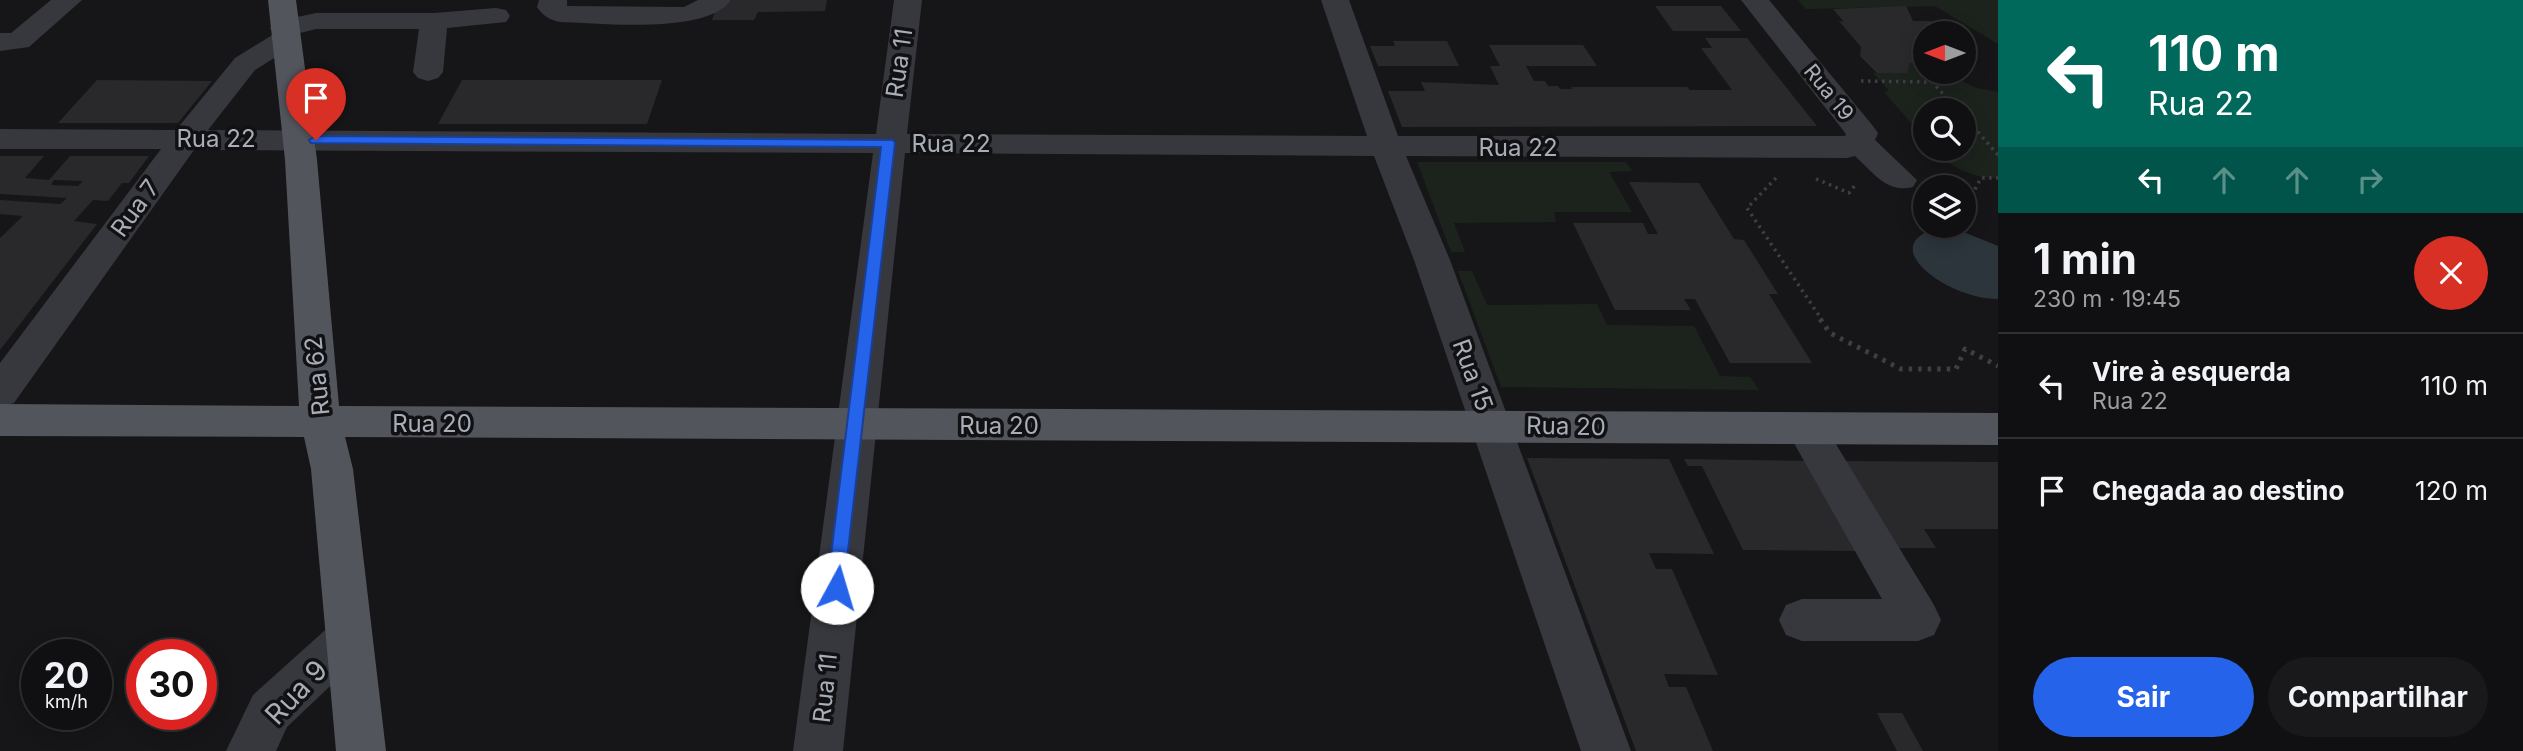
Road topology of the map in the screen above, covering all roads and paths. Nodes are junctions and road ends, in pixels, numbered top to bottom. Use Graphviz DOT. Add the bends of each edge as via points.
graph roads {
  1 [pos="68,0"];
  2 [pos="282,0"];
  3 [pos="553,0"];
  4 [pos="717,0"];
  5 [pos="908,0"];
  6 [pos="1335,0"];
  7 [pos="1755,0"];
  8 [pos="496,16"];
  9 [pos="434,21"];
  10 [pos="284,33"];
  11 [pos="0,43"];
  12 [pos="428,72"];
  13 [pos="1861,81"];
  14 [pos="1947,98"];
  15 [pos="1976,130"];
  16 [pos="186,138"];
  17 [pos="0,139"];
  18 [pos="297,139"];
  19 [pos="1859,142"];
  20 [pos="888,143"];
  21 [pos="1386,146"];
  22 [pos="1998,155"];
  23 [pos="1788,178"];
  24 [pos="1815,178"];
  25 [pos="1998,178"];
  26 [pos="1901,180"];
  27 [pos="1913,180"];
  28 [pos="1976,188"];
  29 [pos="1998,366"];
  30 [pos="0,391"];
  31 [pos="0,420"];
  32 [pos="321,423"];
  33 [pos="855,425"];
  34 [pos="1491,425"];
  35 [pos="1805,429"];
  36 [pos="1998,429"];
  37 [pos="1802,620"];
  38 [pos="349,638"];
  39 [pos="251,751"];
  40 [pos="360,751"];
  41 [pos="818,751"];
  42 [pos="1606,751"];
  1 -- 11 [label="street" via="19,41"];
  2 -- 10 [label="main road, Rua 62"];
  3 -- 4 [label="street" via="551,7 560,14 684,15"];
  5 -- 20 [label="street, Rua 11"];
  6 -- 21 [label="street, Rua 15"];
  7 -- 19 [label="street, Rua 19" via="1862,133"];
  8 -- 9 [label="street"];
  9 -- 10 [label="street" via="316,21"];
  9 -- 12 [label="street"];
  10 -- 16 [label="street, Rua 7" via="245,64"];
  10 -- 18 [label="main road, Rua 62"];
  13 -- 14 [label="path" via="1932,82"];
  15 -- 22 [label="path"];
  16 -- 17 [label="street, Rua 22"];
  16 -- 18 [label="street, Rua 22"];
  16 -- 30 [label="street, Rua 7"];
  18 -- 20 [label="street, Rua 22"];
  18 -- 32 [label="main road, Rua 62"];
  19 -- 21 [label="street, Rua 22" via="1847,148"];
  19 -- 26 [label="street, Rua 19"];
  20 -- 21 [label="street, Rua 22"];
  20 -- 33 [label="street, Rua 11"];
  21 -- 34 [label="street, Rua 15"];
  23 -- 29 [label="path" via="1775,178 1747,208 1830,332 1901,369 1956,369 1965,349"];
  24 -- 26 [label="path" via="1849,193 1860,180"];
  25 -- 28 [label="path" via="1982,178"];
  26 -- 27 [label="path"];
  31 -- 32 [label="main road, Rua 20"];
  32 -- 33 [label="main road, Rua 20"];
  32 -- 38 [label="main road, Rua 62" via="332,469"];
  33 -- 34 [label="main road, Rua 20"];
  33 -- 41 [label="street, Rua 11"];
  34 -- 35 [label="main road, Rua 20"];
  34 -- 42 [label="street, Rua 15"];
  35 -- 36 [label="main road, Rua 20"];
  35 -- 37 [label="street" via="1918,620"];
  38 -- 39 [label="street, Rua 9" via="270,711"];
  38 -- 40 [label="main road, Rua 62"];
}
